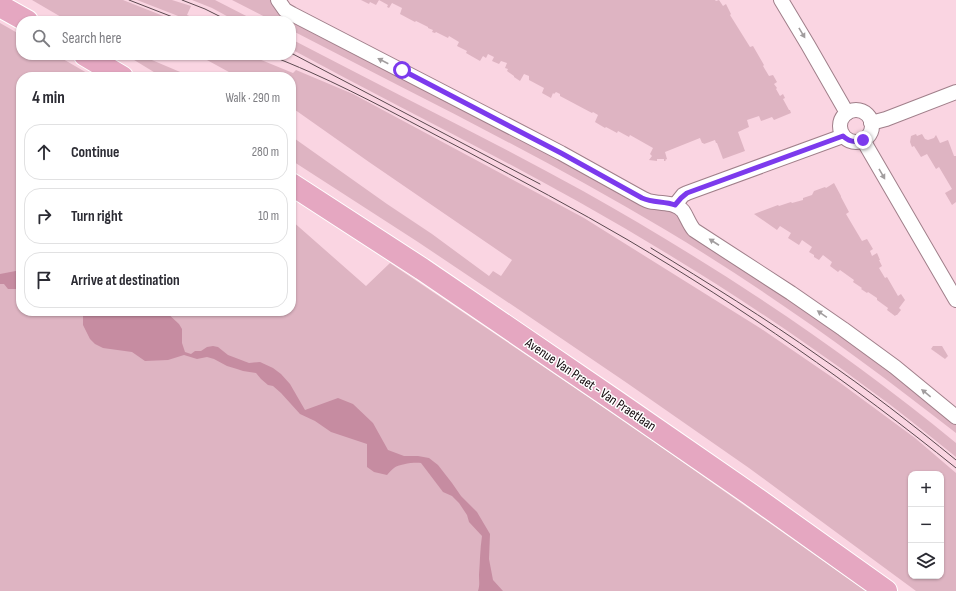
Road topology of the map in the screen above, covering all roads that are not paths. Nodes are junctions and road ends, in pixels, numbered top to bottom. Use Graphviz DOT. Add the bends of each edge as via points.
graph roads {
  1 [pos="278,0"];
  2 [pos="781,0"];
  3 [pos="0,6"];
  4 [pos="18,16"];
  5 [pos="93,60"];
  6 [pos="114,72"];
  7 [pos="956,92"];
  8 [pos="847,113"];
  9 [pos="871,123"];
  10 [pos="843,136"];
  11 [pos="863,140"];
  12 [pos="296,187"];
  13 [pos="675,205"];
  14 [pos="956,300"];
  15 [pos="954,411"];
  16 [pos="886,591"];
  13 -- 1 [label="street, one-way" via="642,198 561,153 285,10"];
  2 -- 8 [label="street, one-way"];
  3 -- 4 [label="main road"];
  5 -- 6 [label="main road"];
  7 -- 9 [label="street"];
  8 -- 9 [label="street" via="854,110 862,111"];
  8 -- 10 [label="street" via="840,123"];
  9 -- 11 [label="street" via="869,135"];
  10 -- 11 [label="street" via="850,141"];
  10 -- 13 [label="street" via="687,193"];
  11 -- 14 [label="street, one-way"];
  12 -- 16 [label="main road, Avenue Van Praet - Van Praetlaan" via="608,395"];
  15 -- 13 [label="street, one-way" via="844,329 694,230 683,212"];
}
